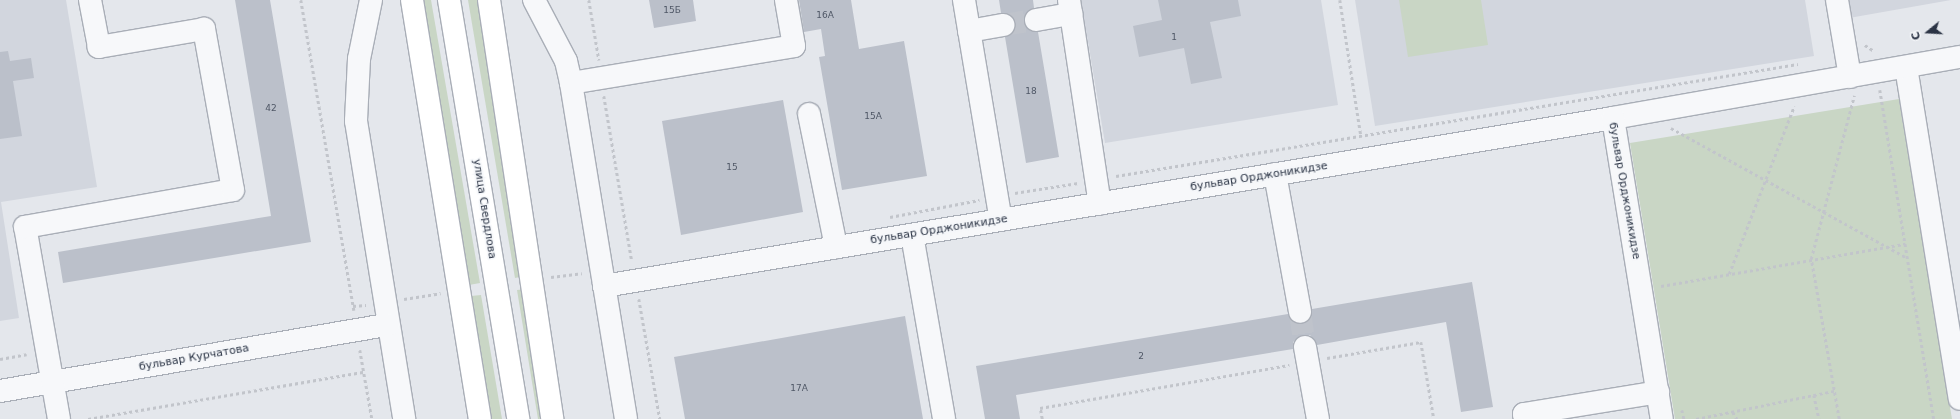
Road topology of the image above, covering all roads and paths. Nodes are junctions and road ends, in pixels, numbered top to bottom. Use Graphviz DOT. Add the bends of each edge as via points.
graph roads {
  1 [pos="90,0"];
  2 [pos="301,0"];
  3 [pos="371,0"];
  4 [pos="412,0"];
  5 [pos="449,0"];
  6 [pos="489,0"];
  7 [pos="534,0"];
  8 [pos="589,0"];
  9 [pos="786,0"];
  10 [pos="964,0"];
  11 [pos="1340,0"];
  12 [pos="1836,0"];
  13 [pos="1070,7"];
  14 [pos="1036,20"];
  15 [pos="1003,25"];
  16 [pos="969,31"];
  17 [pos="1880,50"];
  18 [pos="1874,51"];
  19 [pos="1846,56"];
  20 [pos="1960,57"];
  21 [pos="1801,63"];
  22 [pos="1906,67"];
  23 [pos="1877,72"];
  24 [pos="603,78"];
  25 [pos="571,84"];
  26 [pos="1852,86"];
  27 [pos="1795,106"];
  28 [pos="809,114"];
  29 [pos="1613,118"];
  30 [pos="1669,127"];
  31 [pos="1361,136"];
  32 [pos="1275,174"];
  33 [pos="1096,180"];
  34 [pos="1766,181"];
  35 [pos="997,196"];
  36 [pos="1100,204"];
  37 [pos="1824,214"];
  38 [pos="881,218"];
  39 [pos="1001,220"];
  40 [pos="912,235"];
  41 [pos="1905,244"];
  42 [pos="1889,247"];
  43 [pos="836,248"];
  44 [pos="1907,258"];
  45 [pos="1811,259"];
  46 [pos="1729,274"];
  47 [pos="636,281"];
  48 [pos="604,286"];
  49 [pos="1661,286"];
  50 [pos="1300,312"];
  51 [pos="388,325"];
  52 [pos="357,330"];
  53 [pos="46,351"];
  54 [pos="1307,354"];
  55 [pos="0,359"];
  56 [pos="364,372"];
  57 [pos="52,382"];
  58 [pos="0,390"];
  59 [pos="1658,392"];
  60 [pos="1834,392"];
  61 [pos="1814,395"];
  62 [pos="1960,399"];
  63 [pos="1733,412"];
  64 [pos="59,419"];
  65 [pos="88,419"];
  66 [pos="372,419"];
  67 [pos="404,419"];
  68 [pos="480,419"];
  69 [pos="518,419"];
  70 [pos="552,419"];
  71 [pos="626,419"];
  72 [pos="660,419"];
  73 [pos="944,419"];
  74 [pos="1042,419"];
  75 [pos="1318,419"];
  76 [pos="1434,419"];
  77 [pos="1525,419"];
  78 [pos="1662,419"];
  79 [pos="1696,419"];
  80 [pos="1737,419"];
  81 [pos="1819,419"];
  82 [pos="1839,419"];
  83 [pos="1933,419"];
  1 -- 53 [label="street" via="99,47 204,29 233,190 25,227"];
  2 -- 52 [label="path"];
  3 -- 51 [label="street" via="359,59 356,121"];
  4 -- 68 [label="main road"];
  5 -- 69 [label="main road, улица Свердлова"];
  6 -- 70 [label="main road"];
  7 -- 25 [label="street" via="566,61"];
  8 -- 24 [label="path"];
  9 -- 24 [label="street" via="794,46"];
  10 -- 16 [label="street"];
  11 -- 31 [label="path"];
  12 -- 19 [label="street"];
  13 -- 14 [label="street"];
  13 -- 33 [label="street"];
  15 -- 16 [label="street"];
  16 -- 35 [label="street"];
  17 -- 18 [label="path"];
  18 -- 19 [label="path"];
  18 -- 23 [label="path"];
  19 -- 26 [label="street"];
  20 -- 22 [label="street"];
  21 -- 31 [label="path"];
  22 -- 23 [label="street"];
  22 -- 62 [label="street"];
  23 -- 26 [label="street"];
  23 -- 41 [label="path"];
  24 -- 25 [label="street"];
  24 -- 47 [label="path"];
  25 -- 48 [label="street"];
  26 -- 29 [label="street"];
  26 -- 37 [label="path"];
  27 -- 34 [label="path"];
  28 -- 43 [label="street"];
  29 -- 32 [label="street, бульвар Орджоникидзе"];
  29 -- 59 [label="street, бульвар Орджоникидзе"];
  30 -- 34 [label="path"];
  31 -- 33 [label="path"];
  32 -- 36 [label="street, бульвар Орджоникидзе"];
  32 -- 50 [label="street"];
  33 -- 35 [label="path"];
  33 -- 36 [label="street"];
  34 -- 37 [label="path"];
  34 -- 46 [label="path"];
  35 -- 38 [label="path"];
  35 -- 39 [label="street"];
  36 -- 39 [label="street, бульвар Орджоникидзе"];
  37 -- 42 [label="path"];
  37 -- 45 [label="path"];
  39 -- 40 [label="street, бульвар Орджоникидзе"];
  40 -- 43 [label="street, бульвар Орджоникидзе"];
  40 -- 73 [label="street"];
  41 -- 42 [label="path"];
  41 -- 44 [label="path"];
  42 -- 44 [label="path"];
  42 -- 45 [label="path"];
  43 -- 47 [label="street, бульвар Орджоникидзе"];
  44 -- 83 [label="path"];
  45 -- 46 [label="path"];
  45 -- 60 [label="path"];
  46 -- 49 [label="path"];
  47 -- 48 [label="street, бульвар Орджоникидзе"];
  47 -- 72 [label="path"];
  48 -- 71 [label="street"];
  51 -- 52 [label="street, бульвар Курчатова"];
  51 -- 67 [label="street"];
  52 -- 56 [label="path"];
  52 -- 57 [label="street, бульвар Курчатова"];
  53 -- 55 [label="path"];
  53 -- 57 [label="street"];
  54 -- 74 [label="path" via="1040,408"];
  54 -- 75 [label="street"];
  54 -- 76 [label="path" via="1421,342"];
  56 -- 65 [label="path"];
  56 -- 66 [label="path"];
  57 -- 58 [label="street, бульвар Курчатова"];
  57 -- 64 [label="street"];
  59 -- 77 [label="street" via="1524,414"];
  59 -- 78 [label="street, бульвар Орджоникидзе"];
  60 -- 61 [label="path"];
  60 -- 82 [label="path"];
  61 -- 63 [label="path"];
  61 -- 81 [label="path"];
  63 -- 79 [label="path"];
  63 -- 80 [label="path"];
}
